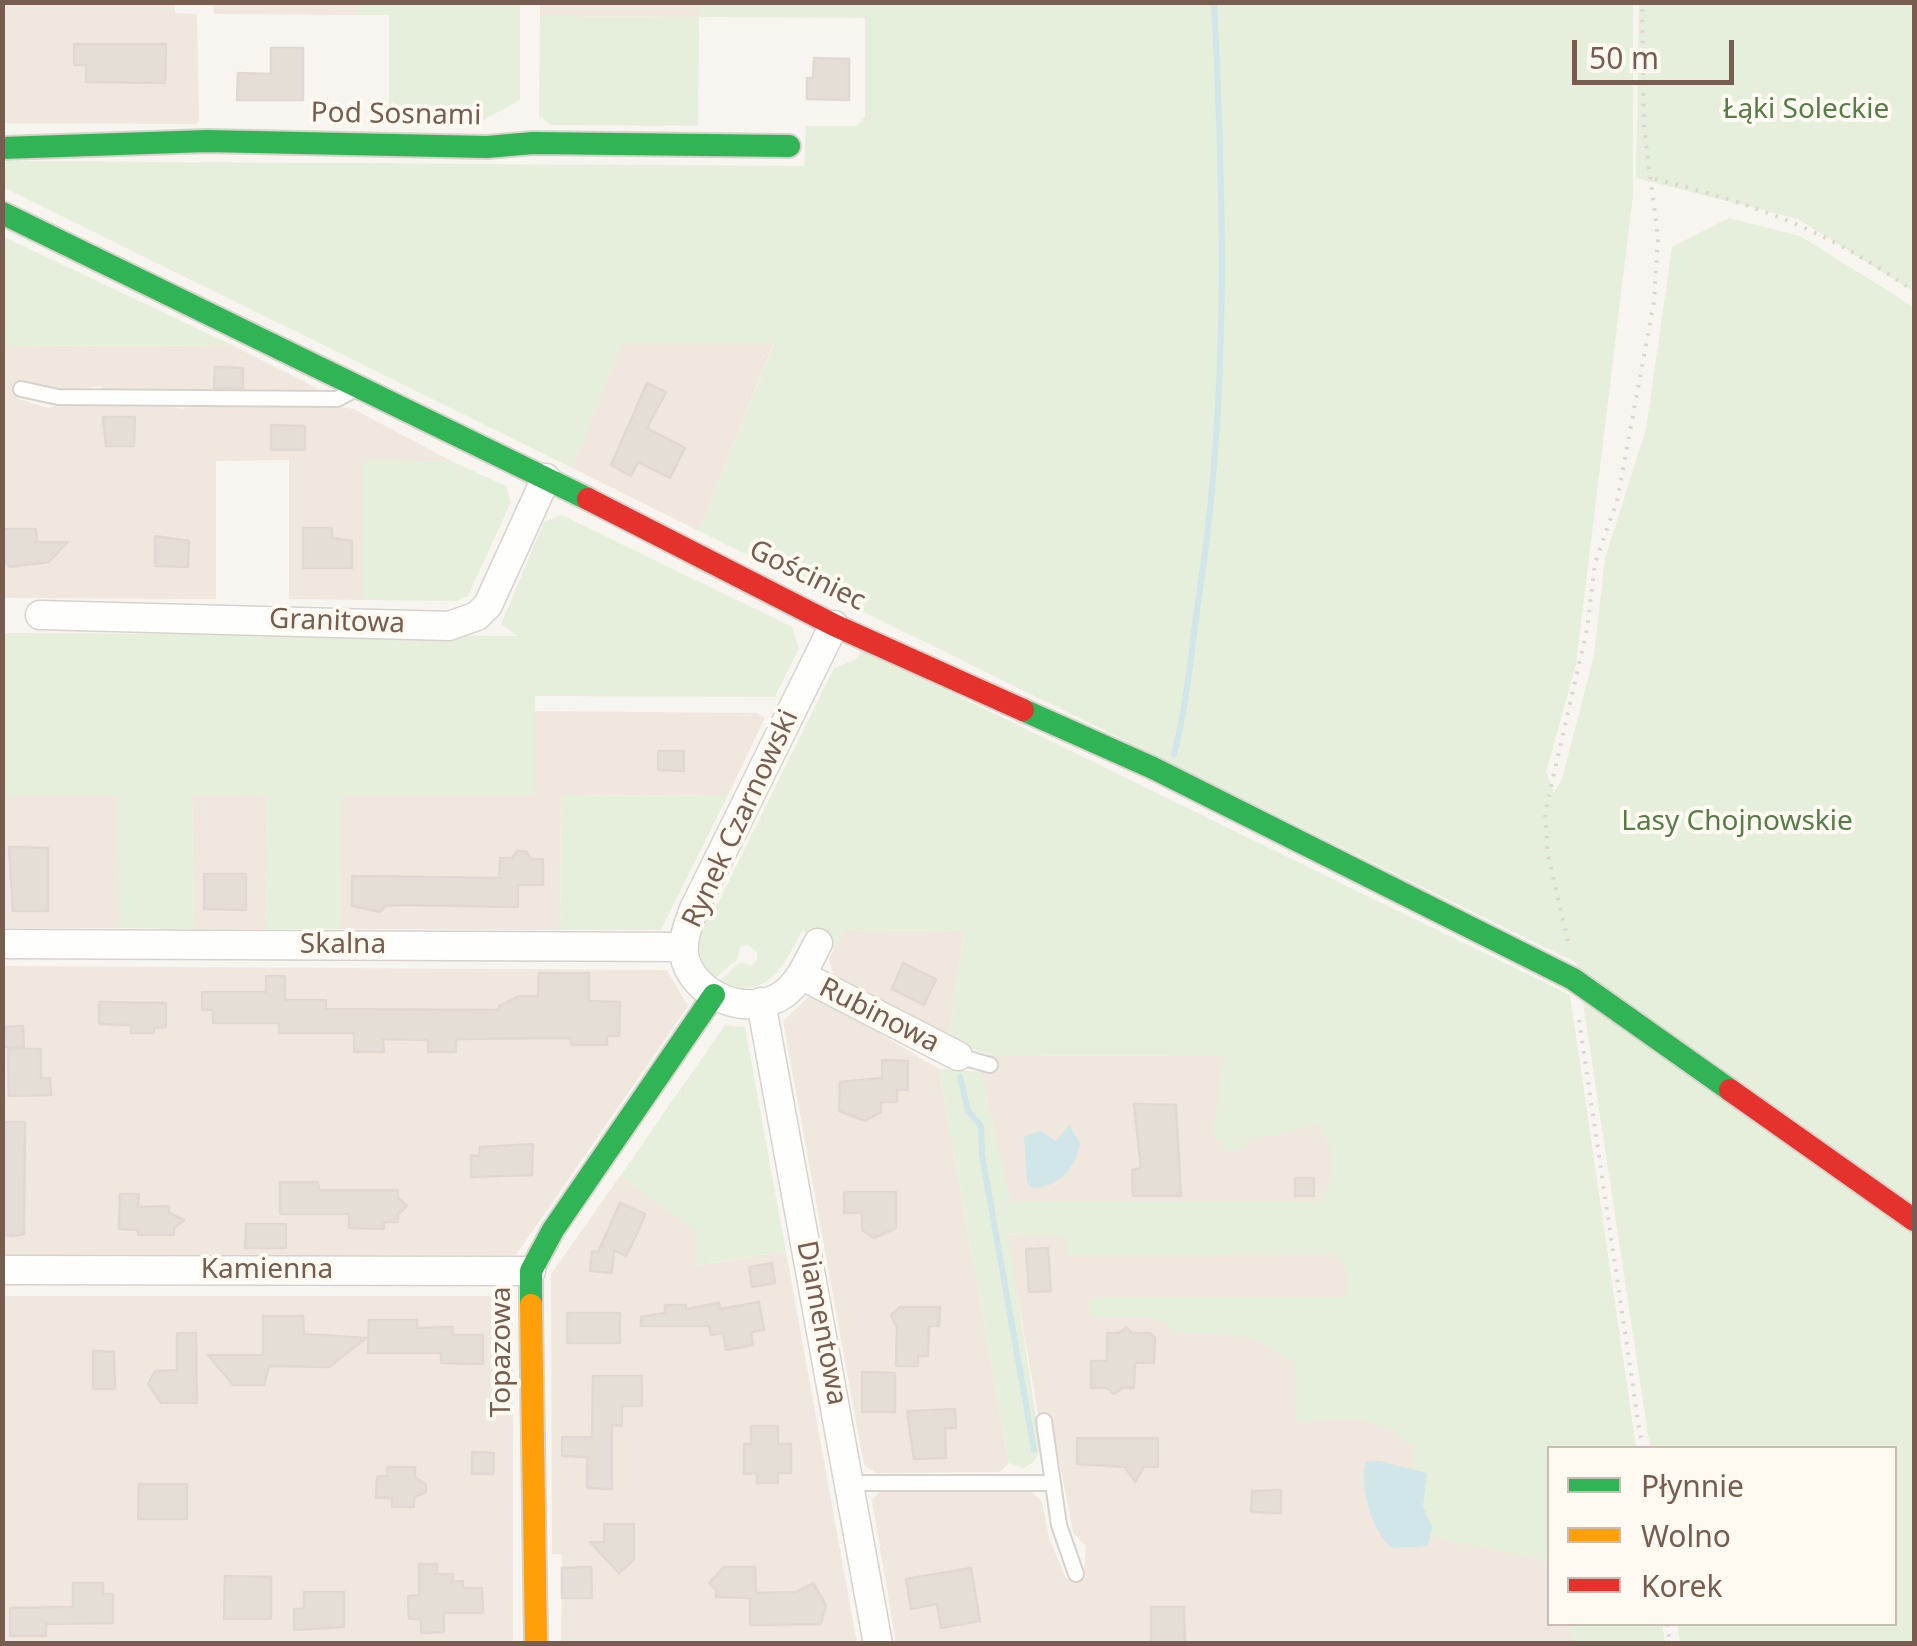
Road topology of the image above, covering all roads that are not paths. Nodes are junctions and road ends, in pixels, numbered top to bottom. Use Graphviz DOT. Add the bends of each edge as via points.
graph roads {
  1 [pos="789,146"];
  2 [pos="2,148"];
  3 [pos="2,213"];
  4 [pos="359,387"];
  5 [pos="21,388"];
  6 [pos="546,478"];
  7 [pos="40,616"];
  8 [pos="834,625"];
  9 [pos="818,943"];
  10 [pos="2,944"];
  11 [pos="684,947"];
  12 [pos="801,975"];
  13 [pos="714,995"];
  14 [pos="761,1002"];
  15 [pos="958,1056"];
  16 [pos="990,1066"];
  17 [pos="1914,1220"];
  18 [pos="2,1270"];
  19 [pos="531,1271"];
  20 [pos="1044,1421"];
  21 [pos="850,1483"];
  22 [pos="1052,1484"];
  23 [pos="1076,1574"];
  24 [pos="536,1644"];
  25 [pos="878,1644"];
  1 -- 2 [label="street, Pod Sosnami" via="207,141"];
  3 -- 4 [label="street, Gościniec"];
  4 -- 5 [label="lane" via="337,399 58,397"];
  4 -- 6 [label="street, Gościniec"];
  6 -- 7 [label="street, Granitowa" via="488,605 469,621 449,626"];
  6 -- 8 [label="street, Gościniec"];
  8 -- 11 [label="street, Rynek Czarnowski" via="694,908"];
  8 -- 17 [label="street, Gościniec" via="1153,768 1579,984"];
  9 -- 12 [label="street"];
  10 -- 11 [label="street, Skalna"];
  11 -- 13 [label="street, Rynek Czarnowski" via="692,973"];
  12 -- 14 [label="street" via="781,997"];
  12 -- 15 [label="street, Rubinowa"];
  13 -- 14 [label="street" via="735,1004"];
  13 -- 19 [label="street, Topazowa" via="552,1230"];
  14 -- 21 [label="street, Diamentowa"];
  15 -- 16 [label="lane"];
  18 -- 19 [label="street, Kamienna"];
  19 -- 24 [label="street, Topazowa"];
  20 -- 22 [label="lane"];
  21 -- 22 [label="lane"];
  21 -- 25 [label="street, Diamentowa"];
  22 -- 23 [label="lane"];
}
